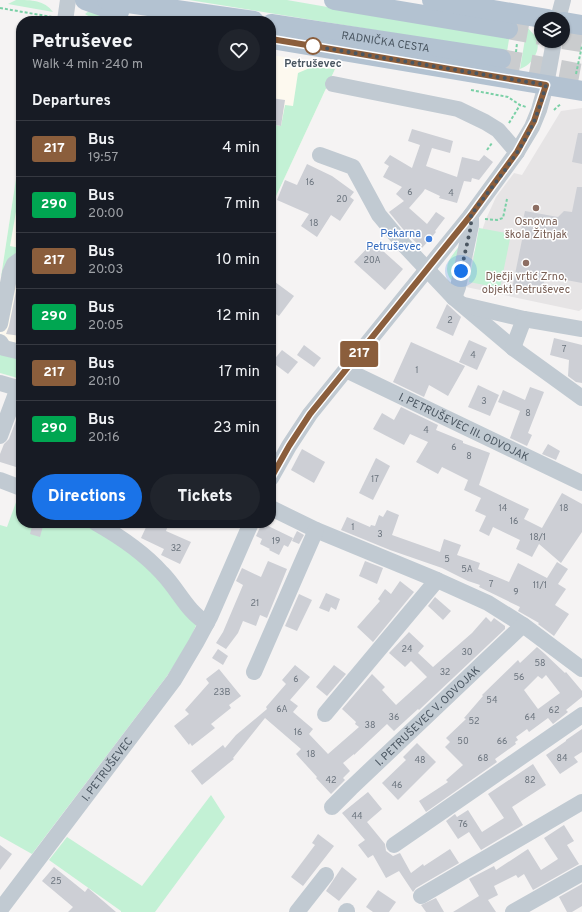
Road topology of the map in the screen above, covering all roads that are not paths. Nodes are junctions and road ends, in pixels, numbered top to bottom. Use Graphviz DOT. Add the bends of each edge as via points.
graph roads {
  1 [pos="68,0"];
  2 [pos="85,0"];
  3 [pos="107,0"];
  4 [pos="334,0"];
  5 [pos="432,0"];
  6 [pos="563,0"];
  7 [pos="560,12"];
  8 [pos="61,16"];
  9 [pos="138,16"];
  10 [pos="219,16"];
  11 [pos="534,17"];
  12 [pos="570,23"];
  13 [pos="276,25"];
  14 [pos="582,25"];
  15 [pos="513,34"];
  16 [pos="276,40"];
  17 [pos="553,48"];
  18 [pos="508,57"];
  19 [pos="333,84"];
  20 [pos="579,84"];
  21 [pos="546,85"];
  22 [pos="517,152"];
  23 [pos="320,155"];
  24 [pos="475,217"];
  25 [pos="16,263"];
  26 [pos="427,269"];
  27 [pos="458,301"];
  28 [pos="524,319"];
  29 [pos="0,324"];
  30 [pos="582,329"];
  31 [pos="0,342"];
  32 [pos="513,348"];
  33 [pos="16,351"];
  34 [pos="346,370"];
  35 [pos="0,383"];
  36 [pos="16,387"];
  37 [pos="16,397"];
  38 [pos="582,398"];
  39 [pos="3,428"];
  40 [pos="276,469"];
  41 [pos="0,480"];
  42 [pos="582,483"];
  43 [pos="16,486"];
  44 [pos="276,510"];
  45 [pos="105,528"];
  46 [pos="249,528"];
  47 [pos="316,530"];
  48 [pos="437,580"];
  49 [pos="207,623"];
  50 [pos="523,625"];
  51 [pos="582,669"];
  52 [pos="254,672"];
  53 [pos="325,714"];
  54 [pos="582,715"];
  55 [pos="582,802"];
  56 [pos="332,808"];
  57 [pos="394,845"];
  58 [pos="582,873"];
  59 [pos="326,875"];
  60 [pos="421,896"];
  61 [pos="0,910"];
  62 [pos="297,912"];
  63 [pos="513,912"];
  1 -- 8 [label="street"];
  2 -- 9 [label="main road"];
  3 -- 10 [label="main road"];
  4 -- 15 [label="main road"];
  5 -- 11 [label="main road"];
  6 -- 7 [label="street"];
  12 -- 14 [label="main road"];
  13 -- 18 [label="main road, RADNIČKA CESTA"];
  16 -- 21 [label="main road"];
  17 -- 21 [label="street"];
  19 -- 22 [label="street" via="458,109 498,130"];
  20 -- 21 [label="main road"];
  21 -- 22 [label="street" via="536,116"];
  22 -- 24 [label="street"];
  23 -- 26 [label="street" via="353,167 379,215"];
  24 -- 26 [label="street"];
  24 -- 27 [label="street" via="458,287"];
  25 -- 29 [label="street" via="10,273"];
  26 -- 27 [label="street"];
  26 -- 34 [label="street"];
  27 -- 28 [label="street"];
  27 -- 32 [label="street"];
  28 -- 30 [label="street"];
  28 -- 32 [label="street"];
  31 -- 33 [label="street" via="4,348"];
  32 -- 38 [label="street"];
  34 -- 40 [label="street" via="310,414"];
  34 -- 42 [label="street, I. PETRUŠEVEC III. ODVOJAK"];
  35 -- 36 [label="street"];
  37 -- 39 [label="street"];
  41 -- 43 [label="street"];
  44 -- 47 [label="street"];
  45 -- 49 [label="street" via="122,538 162,573 197,618"];
  46 -- 49 [label="street, I. PETRUŠEVEC"];
  47 -- 48 [label="street"];
  47 -- 52 [label="street"];
  48 -- 50 [label="street" via="488,603"];
  48 -- 53 [label="street"];
  49 -- 61 [label="street, I. PETRUŠEVEC" via="174,680"];
  50 -- 51 [label="street"];
  50 -- 56 [label="street, I. PETRUŠEVEC V. ODVOJAK"];
  54 -- 57 [label="street"];
  55 -- 60 [label="street"];
  58 -- 63 [label="street"];
  59 -- 62 [label="street"];
}
